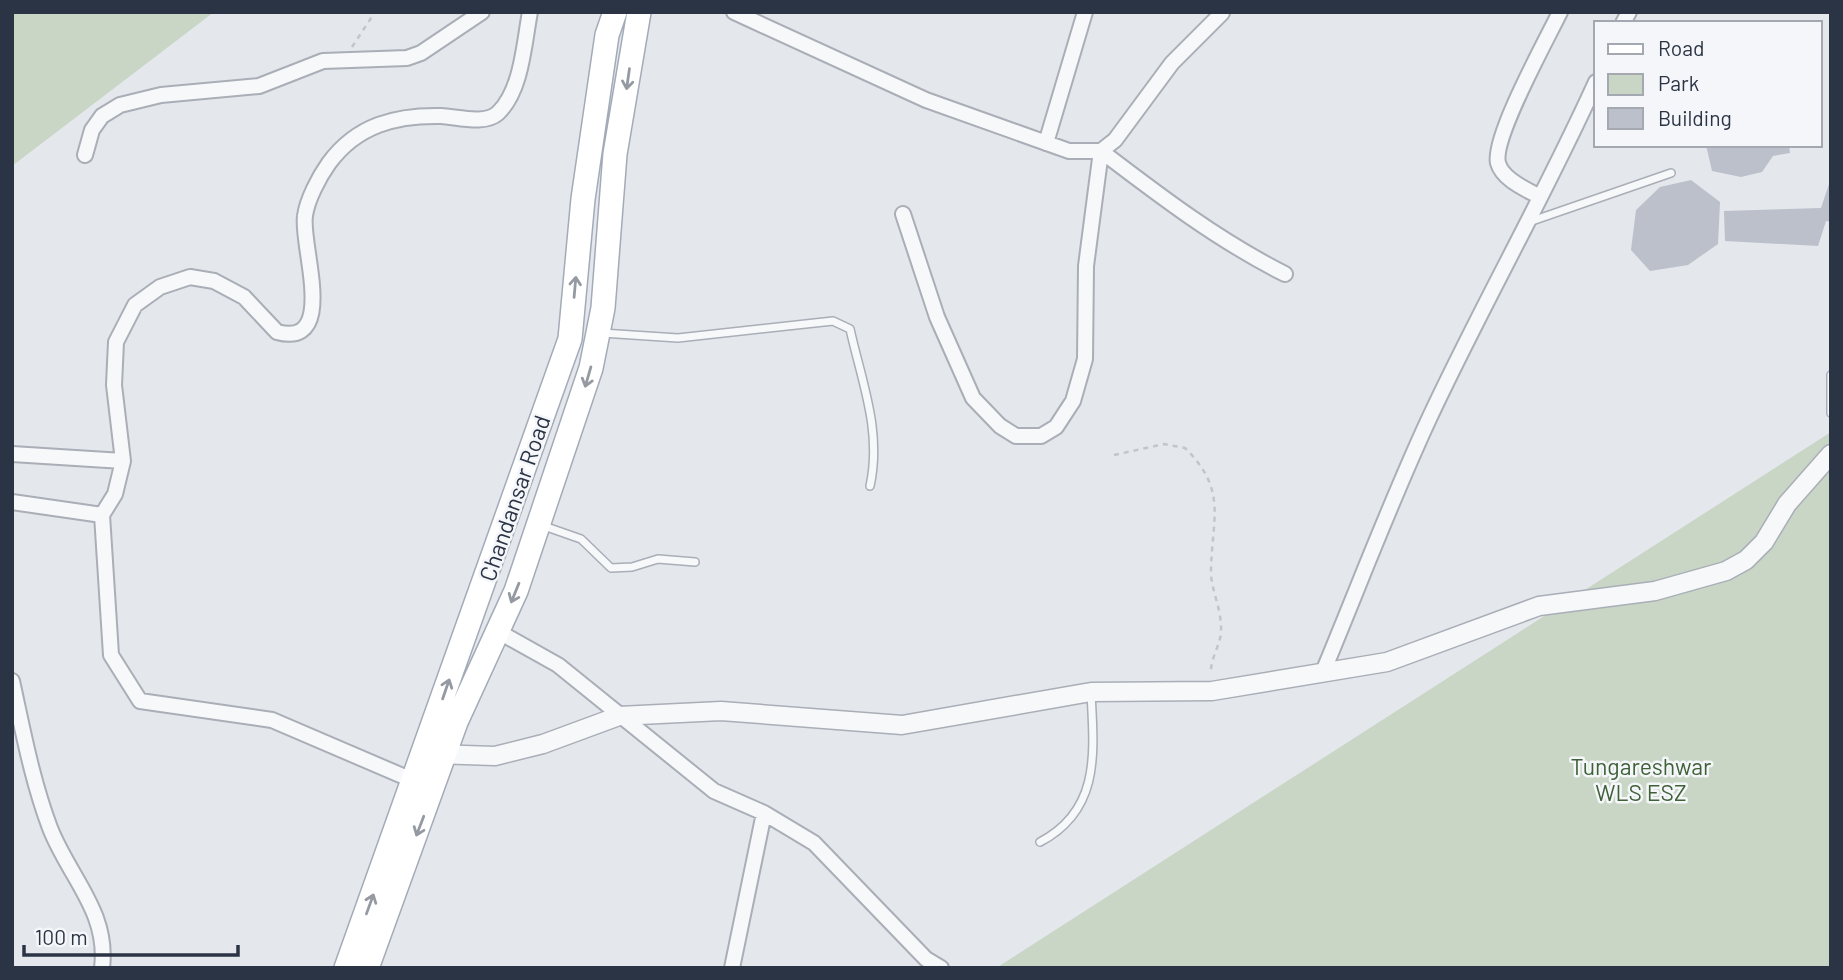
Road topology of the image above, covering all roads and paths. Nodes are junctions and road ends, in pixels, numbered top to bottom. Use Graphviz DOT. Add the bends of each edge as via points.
graph roads {
  1 [pos="375,12"];
  2 [pos="482,12"];
  3 [pos="530,12"];
  4 [pos="615,12"];
  5 [pos="639,12"];
  6 [pos="734,12"];
  7 [pos="1085,12"];
  8 [pos="1560,12"];
  9 [pos="1222,13"];
  10 [pos="345,58"];
  11 [pos="1594,86"];
  12 [pos="1046,143"];
  13 [pos="1101,151"];
  14 [pos="85,155"];
  15 [pos="1671,173"];
  16 [pos="1540,197"];
  17 [pos="903,214"];
  18 [pos="1524,223"];
  19 [pos="1285,274"];
  20 [pos="598,333"];
  21 [pos="1831,375"];
  22 [pos="1831,413"];
  23 [pos="12,454"];
  24 [pos="1831,454"];
  25 [pos="1114,455"];
  26 [pos="123,461"];
  27 [pos="870,486"];
  28 [pos="12,502"];
  29 [pos="102,514"];
  30 [pos="541,525"];
  31 [pos="695,562"];
  32 [pos="499,632"];
  33 [pos="1324,672"];
  34 [pos="12,681"];
  35 [pos="1212,691"];
  36 [pos="1091,692"];
  37 [pos="619,716"];
  38 [pos="434,754"];
  39 [pos="423,785"];
  40 [pos="764,813"];
  41 [pos="1040,842"];
  42 [pos="102,968"];
  43 [pos="346,968"];
  44 [pos="367,968"];
  45 [pos="732,968"];
  46 [pos="941,968"];
  1 -- 10 [label="path"];
  2 -- 10 [label="street" via="407,58"];
  3 -- 26 [label="street" via="515,83 496,115 385,120 357,134 330,163 305,215 314,301 304,329 277,332 244,297 214,281 190,277 160,287 135,306 116,342 114,385"];
  38 -- 4 [label="main road, Chandansar Road, one-way" via="570,339 583,200 607,35"];
  5 -- 20 [label="main road, one-way" via="615,154"];
  6 -- 12 [label="street" via="926,100"];
  7 -- 12 [label="street"];
  8 -- 16 [label="street" via="1517,101 1498,162 1504,173"];
  9 -- 13 [label="street" via="1172,63 1129,124"];
  10 -- 14 [label="street" via="323,61 259,86 161,94 120,105 102,116 92,130"];
  11 -- 16 [label="street"];
  12 -- 13 [label="street" via="1069,151"];
  13 -- 17 [label="street" via="1086,266 1085,359 1073,401 1056,427 1041,436 1016,436 973,398 937,317"];
  13 -- 19 [label="street" via="1174,207"];
  15 -- 18 [label="lane"];
  16 -- 18 [label="street"];
  18 -- 33 [label="street" via="1427,423"];
  20 -- 27 [label="lane" via="678,338 833,321 850,329 873,426 876,457"];
  20 -- 30 [label="main road, one-way"];
  21 -- 22 [label="lane"];
  23 -- 26 [label="street"];
  24 -- 33 [label="street" via="1787,504 1764,542 1726,571 1656,591 1539,606 1387,662"];
  25 -- 35 [label="path" via="1164,444 1185,448 1213,485 1211,577 1220,606 1221,635 1211,662"];
  26 -- 29 [label="street" via="115,494"];
  28 -- 29 [label="street"];
  29 -- 39 [label="street" via="111,655 140,701 272,720"];
  30 -- 31 [label="lane" via="581,539 611,568 620,570 658,559"];
  30 -- 32 [label="main road, one-way"];
  32 -- 37 [label="street" via="558,665"];
  32 -- 38 [label="main road" via="456,722"];
  33 -- 35 [label="street"];
  34 -- 42 [label="street" via="30,766 51,831 93,908 104,941"];
  35 -- 36 [label="street"];
  36 -- 37 [label="street" via="902,725 722,711"];
  36 -- 41 [label="lane" via="1094,754 1087,789 1071,820"];
  37 -- 38 [label="street" via="495,756"];
  37 -- 40 [label="street" via="714,791"];
  38 -- 39 [label="main road"];
  43 -- 39 [label="main road, one-way"];
  39 -- 44 [label="main road, one-way"];
  40 -- 45 [label="street"];
  40 -- 46 [label="street" via="814,843 926,959"];
}
